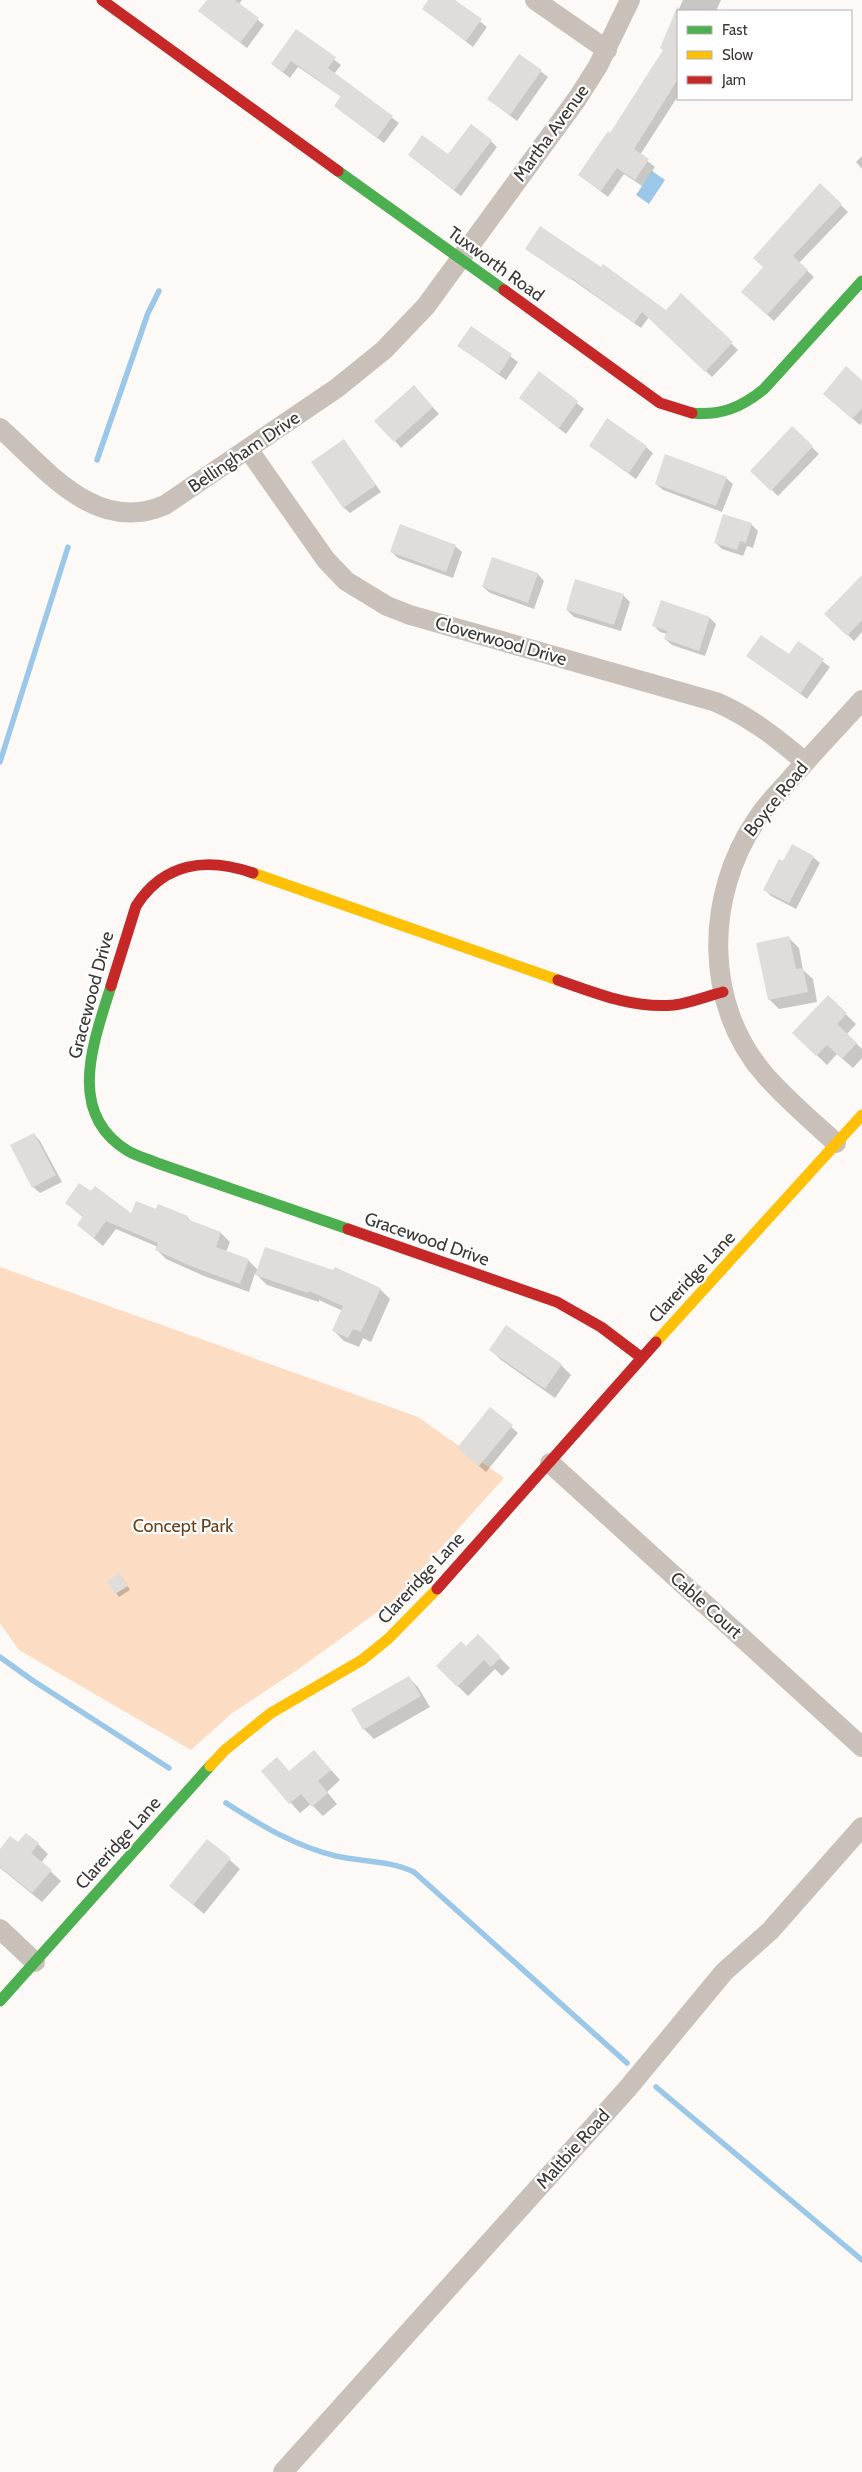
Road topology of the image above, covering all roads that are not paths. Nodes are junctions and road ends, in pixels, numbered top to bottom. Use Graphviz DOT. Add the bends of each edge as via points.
graph roads {
  1 [pos="102,0"];
  2 [pos="535,0"];
  3 [pos="630,0"];
  4 [pos="607,50"];
  5 [pos="459,259"];
  6 [pos="862,281"];
  7 [pos="0,428"];
  8 [pos="248,449"];
  9 [pos="862,700"];
  10 [pos="806,762"];
  11 [pos="723,992"];
  12 [pos="862,1115"];
  13 [pos="836,1143"];
  14 [pos="642,1358"];
  15 [pos="550,1463"];
  16 [pos="862,1747"];
  17 [pos="862,1827"];
  18 [pos="0,1929"];
  19 [pos="34,1962"];
  20 [pos="0,2001"];
  21 [pos="283,2472"];
  1 -- 5 [label="street, Tuxworth Road"];
  2 -- 4 [label="street"];
  3 -- 4 [label="street, Martha Avenue"];
  4 -- 5 [label="street, Martha Avenue" via="577,99"];
  5 -- 6 [label="street, Tuxworth Road" via="660,404 696,415 721,414 750,402"];
  5 -- 8 [label="street, Bellingham Drive" via="426,306 384,350 337,388"];
  7 -- 8 [label="street, Bellingham Drive" via="78,497 97,508 117,512 151,511 165,505"];
  8 -- 10 [label="street, Cloverwood Drive" via="326,560 346,581 366,595 410,615 716,702 763,728"];
  9 -- 10 [label="street, Boyce Road"];
  10 -- 11 [label="street, Boyce Road" via="758,817 743,840 729,872 718,926"];
  11 -- 13 [label="street, Boyce Road" via="737,1031 765,1075"];
  11 -- 14 [label="street, Gracewood Drive" via="675,1005 626,1002 246,872 218,864 195,864 159,880 137,905 91,1053 87,1074 89,1097 103,1128 128,1152 557,1302 610,1331"];
  12 -- 13 [label="street, Clareridge Lane"];
  13 -- 14 [label="street, Clareridge Lane"];
  14 -- 15 [label="street, Clareridge Lane"];
  15 -- 16 [label="street, Cable Court"];
  15 -- 19 [label="street, Clareridge Lane" via="388,1639 362,1660 271,1713 225,1750"];
  17 -- 21 [label="street, Maltbie Road" via="770,1931 724,1972 628,2088"];
  18 -- 19 [label="street"];
  19 -- 20 [label="street, Clareridge Lane"];
}
